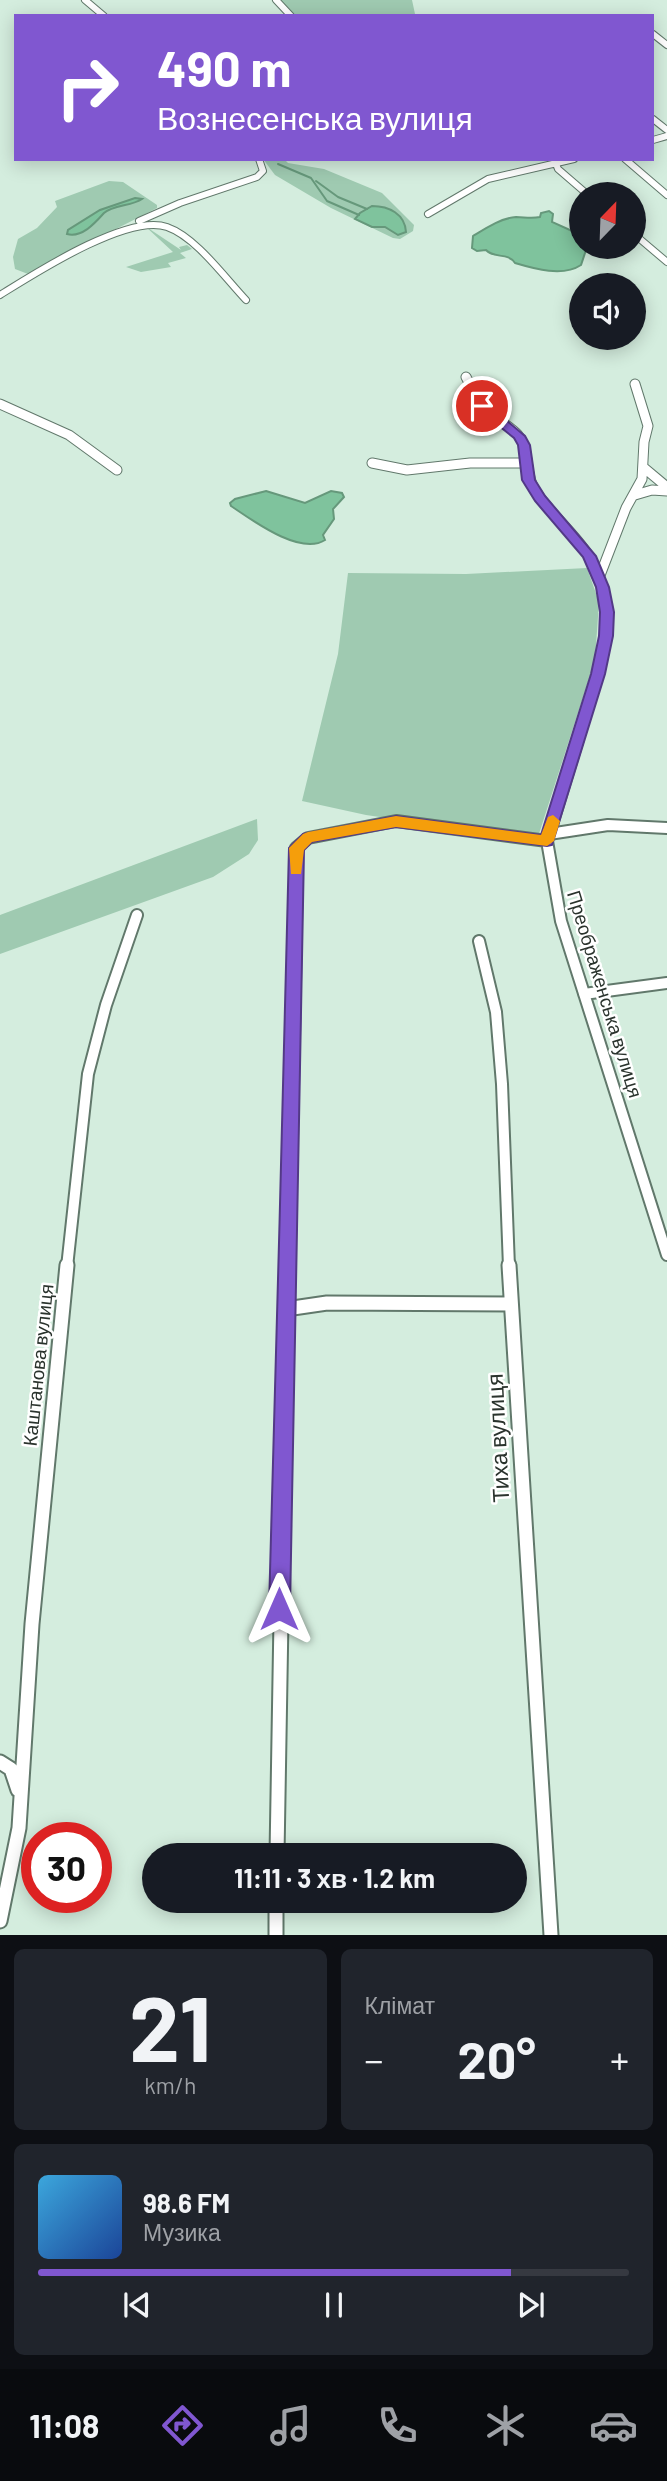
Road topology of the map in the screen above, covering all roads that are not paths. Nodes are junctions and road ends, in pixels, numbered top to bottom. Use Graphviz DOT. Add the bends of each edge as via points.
graph roads {
  1 [pos="85,0"];
  2 [pos="276,0"];
  3 [pos="102,14"];
  4 [pos="289,14"];
  5 [pos="259,161"];
  6 [pos="565,161"];
  7 [pos="627,161"];
  8 [pos="556,163"];
  9 [pos="573,182"];
  10 [pos="667,195"];
  11 [pos="428,214"];
  12 [pos="128,227"];
  13 [pos="646,244"];
  14 [pos="667,262"];
  15 [pos="0,295"];
  16 [pos="246,300"];
  17 [pos="466,377"];
  18 [pos="635,384"];
  19 [pos="0,404"];
  20 [pos="372,463"];
  21 [pos="525,463"];
  22 [pos="643,467"];
  23 [pos="117,470"];
  24 [pos="667,489"];
  25 [pos="635,495"];
  26 [pos="599,578"];
  27 [pos="667,828"];
  28 [pos="548,837"];
  29 [pos="137,915"];
  30 [pos="479,941"];
  31 [pos="667,983"];
  32 [pos="584,994"];
  33 [pos="667,1255"];
  34 [pos="511,1304"];
  35 [pos="286,1309"];
  36 [pos="0,1762"];
  37 [pos="20,1796"];
  38 [pos="277,1843"];
  39 [pos="276,1913"];
  40 [pos="0,1921"];
  41 [pos="276,1935"];
  42 [pos="551,1935"];
  1 -- 3 [label="street"];
  2 -- 4 [label="street"];
  5 -- 12 [label="street" via="262,174 169,207"];
  6 -- 8 [label="street"];
  7 -- 10 [label="street"];
  8 -- 9 [label="street"];
  8 -- 11 [label="street" via="488,179"];
  12 -- 15 [label="street" via="32,274"];
  12 -- 16 [label="street" via="147,223 167,227"];
  13 -- 14 [label="street"];
  17 -- 21 [label="street, Преображенська вулиця" via="482,406 519,436"];
  18 -- 22 [label="street" via="648,426"];
  19 -- 23 [label="street" via="69,435"];
  20 -- 21 [label="street" via="387,469"];
  21 -- 26 [label="street, Преображенська вулиця" via="528,480 589,556"];
  22 -- 24 [label="street"];
  22 -- 25 [label="street"];
  24 -- 25 [label="street"];
  25 -- 26 [label="street"];
  26 -- 28 [label="street, Преображенська вулиця" via="607,612 606,636"];
  27 -- 28 [label="street" via="613,823"];
  28 -- 32 [label="street, Преображенська вулиця" via="561,921"];
  28 -- 35 [label="street" via="396,821 308,838 296,848"];
  29 -- 37 [label="street, Каштанова вулиця" via="104,1002 84,1098 41,1526"];
  30 -- 34 [label="street, Тиха вулиця" via="497,1024"];
  31 -- 32 [label="street"];
  32 -- 33 [label="street, Преображенська вулиця"];
  34 -- 35 [label="street" via="327,1303"];
  34 -- 42 [label="street, Тиха вулиця"];
  35 -- 38 [label="street"];
  36 -- 37 [label="street" via="11,1769"];
  37 -- 40 [label="street, Каштанова вулиця" via="19,1828"];
  39 -- 41 [label="street"];
}
